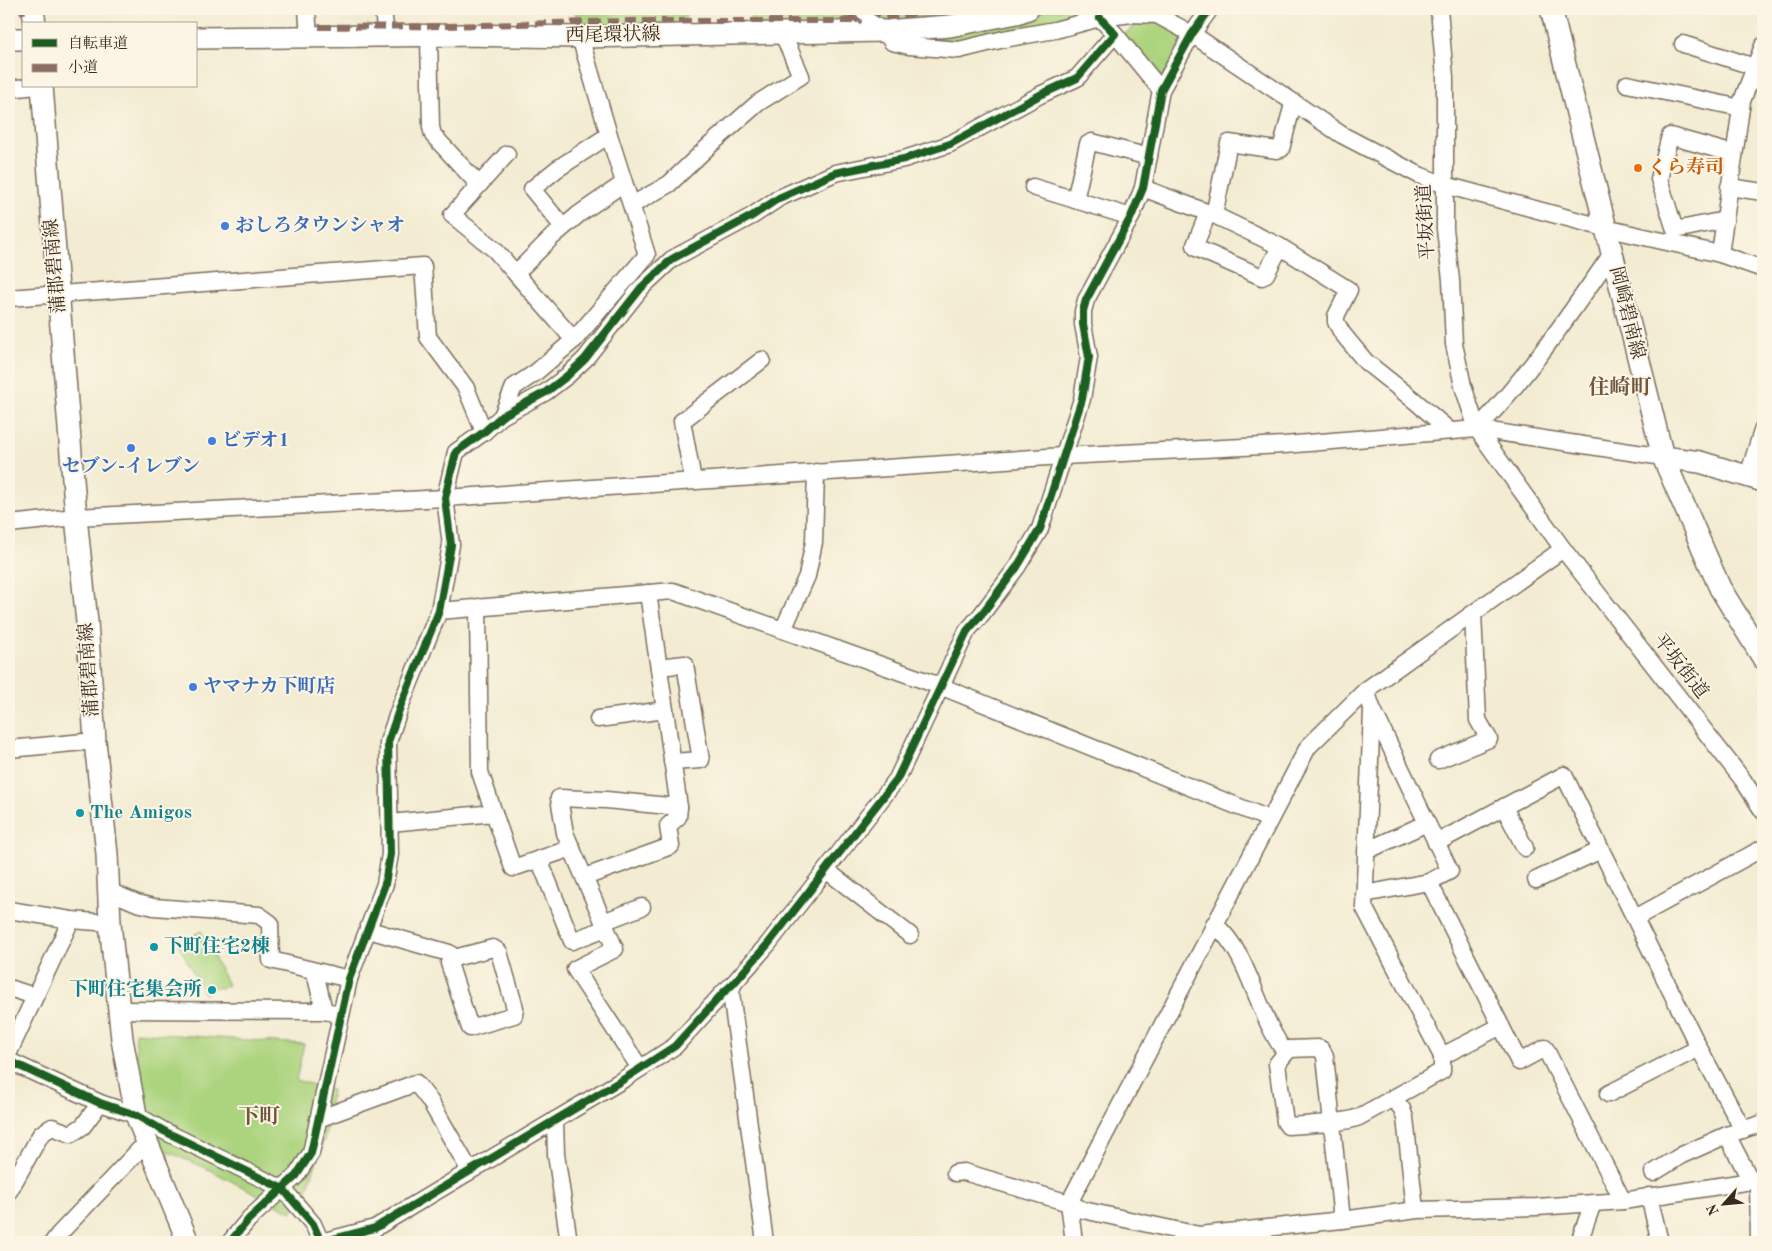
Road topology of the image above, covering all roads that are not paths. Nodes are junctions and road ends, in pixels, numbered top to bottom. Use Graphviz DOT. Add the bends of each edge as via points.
graph roads {
  1 [pos="34,9"];
  2 [pos="307,9"];
  3 [pos="383,9"];
  4 [pos="849,9"];
  5 [pos="1028,9"];
  6 [pos="1210,9"];
  7 [pos="1439,9"];
  8 [pos="1551,9"];
  9 [pos="1100,18"];
  10 [pos="35,22"];
  11 [pos="884,31"];
  12 [pos="782,32"];
  13 [pos="1115,34"];
  14 [pos="1192,34"];
  15 [pos="429,36"];
  16 [pos="386,37"];
  17 [pos="580,37"];
  18 [pos="198,38"];
  19 [pos="309,38"];
  20 [pos="9,39"];
  21 [pos="22,39"];
  22 [pos="1683,44"];
  23 [pos="1763,46"];
  24 [pos="1755,67"];
  25 [pos="1627,84"];
  26 [pos="22,88"];
  27 [pos="42,88"];
  28 [pos="9,89"];
  29 [pos="1160,90"];
  30 [pos="1293,104"];
  31 [pos="1741,108"];
  32 [pos="609,135"];
  33 [pos="507,154"];
  34 [pos="1734,154"];
  35 [pos="1149,157"];
  36 [pos="624,183"];
  37 [pos="479,185"];
  38 [pos="1445,185"];
  39 [pos="1033,187"];
  40 [pos="1729,187"];
  41 [pos="1143,188"];
  42 [pos="1763,192"];
  43 [pos="1074,200"];
  44 [pos="632,205"];
  45 [pos="1211,214"];
  46 [pos="1131,217"];
  47 [pos="1724,220"];
  48 [pos="563,227"];
  49 [pos="1605,228"];
  50 [pos="1670,236"];
  51 [pos="1280,247"];
  52 [pos="1720,254"];
  53 [pos="1611,255"];
  54 [pos="1763,269"];
  55 [pos="516,273"];
  56 [pos="58,294"];
  57 [pos="9,298"];
  58 [pos="574,340"];
  59 [pos="762,360"];
  60 [pos="502,416"];
  61 [pos="1763,428"];
  62 [pos="1477,429"];
  63 [pos="484,432"];
  64 [pos="1450,432"];
  65 [pos="1063,456"];
  66 [pos="1663,457"];
  67 [pos="816,472"];
  68 [pos="1755,479"];
  69 [pos="693,480"];
  70 [pos="445,498"];
  71 [pos="76,517"];
  72 [pos="9,524"];
  73 [pos="1563,549"];
  74 [pos="648,593"];
  75 [pos="478,607"];
  76 [pos="439,611"];
  77 [pos="1473,614"];
  78 [pos="783,630"];
  79 [pos="1763,658"];
  80 [pos="659,667"];
  81 [pos="940,686"];
  82 [pos="1366,690"];
  83 [pos="1372,708"];
  84 [pos="665,710"];
  85 [pos="598,719"];
  86 [pos="95,741"];
  87 [pos="9,749"];
  88 [pos="1438,760"];
  89 [pos="672,762"];
  90 [pos="679,807"];
  91 [pos="1504,807"];
  92 [pos="1763,811"];
  93 [pos="494,813"];
  94 [pos="1269,819"];
  95 [pos="390,823"];
  96 [pos="1427,823"];
  97 [pos="1436,843"];
  98 [pos="572,848"];
  99 [pos="1525,848"];
  100 [pos="1763,848"];
  101 [pos="1601,850"];
  102 [pos="1366,851"];
  103 [pos="539,860"];
  104 [pos="826,870"];
  105 [pos="585,877"];
  106 [pos="1536,880"];
  107 [pos="1429,882"];
  108 [pos="109,891"];
  109 [pos="1364,894"];
  110 [pos="642,907"];
  111 [pos="9,910"];
  112 [pos="1635,918"];
  113 [pos="71,920"];
  114 [pos="110,923"];
  115 [pos="1214,924"];
  116 [pos="605,925"];
  117 [pos="369,930"];
  118 [pos="910,935"];
  119 [pos="453,957"];
  120 [pos="315,972"];
  121 [pos="349,979"];
  122 [pos="733,984"];
  123 [pos="9,988"];
  124 [pos="34,996"];
  125 [pos="119,1010"];
  126 [pos="324,1011"];
  127 [pos="341,1014"];
  128 [pos="1501,1026"];
  129 [pos="1699,1048"];
  130 [pos="9,1052"];
  131 [pos="1286,1053"];
  132 [pos="1442,1056"];
  133 [pos="9,1061"];
  134 [pos="640,1068"];
  135 [pos="1608,1094"];
  136 [pos="1393,1098"];
  137 [pos="100,1103"];
  138 [pos="136,1116"];
  139 [pos="318,1119"];
  140 [pos="555,1120"];
  141 [pos="1331,1122"];
  142 [pos="1763,1123"];
  143 [pos="1743,1130"];
  144 [pos="1727,1135"];
  145 [pos="149,1148"];
  146 [pos="470,1172"];
  147 [pos="1653,1172"];
  148 [pos="955,1173"];
  149 [pos="1757,1181"];
  150 [pos="283,1189"];
  151 [pos="9,1191"];
  152 [pos="1649,1196"];
  153 [pos="1623,1201"];
  154 [pos="1070,1203"];
  155 [pos="1593,1203"];
  156 [pos="1415,1210"];
  157 [pos="1342,1220"];
  158 [pos="374,1235"];
  159 [pos="60,1239"];
  160 [pos="188,1242"];
  161 [pos="230,1242"];
  162 [pos="570,1242"];
  163 [pos="765,1242"];
  164 [pos="1074,1242"];
  165 [pos="1579,1242"];
  166 [pos="1660,1242"];
  167 [pos="1760,1242"];
  1 -- 10 [label="main road"];
  2 -- 19 [label="street"];
  3 -- 16 [label="street"];
  4 -- 11 [label="street"];
  5 -- 11 [label="main road, 西尾環状線" via="950,26"];
  6 -- 14 [label="street"];
  7 -- 38 [label="street, 平坂街道" via="1445,77"];
  8 -- 49 [label="main road, 岡崎碧南線"];
  9 -- 11 [label="street" via="959,50 892,42"];
  9 -- 13 [label="street"];
  9 -- 14 [label="street" via="1157,15"];
  11 -- 12 [label="main road, 西尾環状線"];
  12 -- 17 [label="main road, 西尾環状線"];
  12 -- 44 [label="street" via="801,76 758,103 669,184"];
  13 -- 29 [label="street"];
  13 -- 60 [label="street" via="1077,78 950,144 904,159 835,173 779,198 672,259 640,288 585,359 567,376 546,392"];
  14 -- 29 [label="street"];
  14 -- 30 [label="street" via="1247,69"];
  15 -- 16 [label="main road, 西尾環状線"];
  15 -- 17 [label="main road, 西尾環状線"];
  15 -- 37 [label="street" via="433,135"];
  16 -- 19 [label="main road, 西尾環状線"];
  17 -- 32 [label="street"];
  18 -- 19 [label="main road, 西尾環状線"];
  20 -- 21 [label="main road"];
  22 -- 24 [label="street"];
  23 -- 24 [label="street"];
  24 -- 31 [label="street"];
  25 -- 31 [label="street"];
  26 -- 28 [label="street"];
  27 -- 56 [label="main road, 蒲郡碧南線"];
  29 -- 35 [label="street"];
  30 -- 38 [label="street" via="1342,135"];
  30 -- 45 [label="street" via="1281,149 1229,143"];
  31 -- 34 [label="street"];
  32 -- 36 [label="street"];
  32 -- 48 [label="street" via="532,189"];
  33 -- 37 [label="street"];
  34 -- 40 [label="street"];
  34 -- 50 [label="street" via="1670,136 1659,179"];
  35 -- 41 [label="street"];
  35 -- 43 [label="street" via="1092,142 1088,144"];
  36 -- 44 [label="street"];
  36 -- 48 [label="street"];
  37 -- 55 [label="street" via="452,215 495,250"];
  38 -- 49 [label="street"];
  38 -- 62 [label="street, 平坂街道" via="1454,344"];
  39 -- 43 [label="street"];
  40 -- 42 [label="street"];
  40 -- 47 [label="street"];
  41 -- 45 [label="street"];
  41 -- 46 [label="street"];
  43 -- 46 [label="street"];
  44 -- 58 [label="street" via="647,255"];
  45 -- 51 [label="street"];
  45 -- 51 [label="street" via="1196,248 1262,277"];
  46 -- 65 [label="street" via="1086,300 1083,324 1089,357 1082,399"];
  47 -- 50 [label="street"];
  47 -- 52 [label="street"];
  48 -- 55 [label="street"];
  49 -- 50 [label="street"];
  49 -- 53 [label="main road, 岡崎碧南線"];
  50 -- 52 [label="street"];
  51 -- 64 [label="street" via="1349,290 1336,316 1342,333 1366,362"];
  52 -- 54 [label="street"];
  53 -- 62 [label="street" via="1560,329 1501,404"];
  53 -- 66 [label="main road, 岡崎碧南線"];
  55 -- 58 [label="street"];
  56 -- 57 [label="street"];
  56 -- 63 [label="street" via="423,266 428,337 466,388"];
  56 -- 71 [label="main road, 蒲郡碧南線"];
  58 -- 60 [label="street" via="514,387"];
  59 -- 69 [label="street" via="682,421"];
  60 -- 63 [label="street"];
  61 -- 68 [label="street"];
  62 -- 64 [label="street"];
  62 -- 66 [label="street"];
  62 -- 73 [label="street, 平坂街道"];
  63 -- 70 [label="street" via="456,452"];
  64 -- 65 [label="street" via="1284,445"];
  65 -- 67 [label="street"];
  65 -- 81 [label="street" via="1040,529 1018,567 967,631"];
  66 -- 68 [label="main road" via="1700,462"];
  66 -- 79 [label="main road, 岡崎碧南線" via="1720,588"];
  67 -- 69 [label="street"];
  67 -- 78 [label="street" via="814,542 807,576"];
  69 -- 70 [label="street"];
  70 -- 71 [label="street"];
  70 -- 76 [label="street" via="451,545"];
  71 -- 72 [label="street"];
  71 -- 86 [label="main road, 蒲郡碧南線"];
  73 -- 77 [label="street"];
  73 -- 92 [label="street, 平坂街道" via="1743,780"];
  74 -- 75 [label="street"];
  74 -- 78 [label="street" via="673,590"];
  74 -- 80 [label="street"];
  75 -- 76 [label="street"];
  75 -- 93 [label="street" via="480,772"];
  76 -- 95 [label="street" via="388,742"];
  77 -- 82 [label="street"];
  77 -- 88 [label="street" via="1478,720 1489,739"];
  78 -- 81 [label="street"];
  80 -- 84 [label="street"];
  80 -- 89 [label="street" via="685,664 701,760"];
  81 -- 94 [label="street"];
  81 -- 104 [label="street" via="897,779"];
  82 -- 83 [label="street"];
  82 -- 94 [label="street" via="1308,747"];
  83 -- 96 [label="street"];
  83 -- 102 [label="street"];
  84 -- 85 [label="street"];
  84 -- 89 [label="street"];
  86 -- 87 [label="street"];
  86 -- 108 [label="main road, 蒲郡碧南線"];
  89 -- 90 [label="street"];
  90 -- 98 [label="street" via="558,798 565,833"];
  90 -- 105 [label="street" via="678,817 668,826 671,846"];
  91 -- 97 [label="street"];
  91 -- 99 [label="street"];
  91 -- 101 [label="street" via="1564,775"];
  93 -- 95 [label="street"];
  93 -- 103 [label="street" via="513,868"];
  94 -- 115 [label="street"];
  95 -- 117 [label="street" via="390,854 385,884"];
  96 -- 97 [label="street"];
  96 -- 102 [label="street"];
  97 -- 107 [label="street" via="1450,871"];
  98 -- 103 [label="street"];
  98 -- 105 [label="street"];
  100 -- 112 [label="street"];
  101 -- 106 [label="street"];
  101 -- 112 [label="street"];
  102 -- 109 [label="street"];
  103 -- 116 [label="street" via="572,941"];
  104 -- 118 [label="street"];
  104 -- 122 [label="street"];
  105 -- 116 [label="street"];
  107 -- 109 [label="street"];
  107 -- 128 [label="street"];
  108 -- 114 [label="main road, 蒲郡碧南線"];
  108 -- 120 [label="street" via="137,904 154,907 259,915 270,923 271,960"];
  109 -- 132 [label="street" via="1364,907"];
  110 -- 116 [label="street"];
  111 -- 113 [label="street"];
  112 -- 129 [label="street"];
  113 -- 114 [label="street"];
  113 -- 124 [label="street"];
  114 -- 125 [label="main road, 蒲郡碧南線"];
  115 -- 131 [label="street" via="1240,956 1276,1040"];
  115 -- 154 [label="street"];
  116 -- 134 [label="street" via="614,950 575,969"];
  117 -- 119 [label="street" via="449,953"];
  117 -- 121 [label="street"];
  119 -- 119 [label="street" via="493,948 499,952 515,1008 514,1015 470,1028 449,963"];
  120 -- 121 [label="street"];
  120 -- 126 [label="street"];
  121 -- 127 [label="street"];
  122 -- 134 [label="street" via="675,1046"];
  122 -- 163 [label="street" via="731,993"];
  123 -- 124 [label="street"];
  124 -- 130 [label="street"];
  125 -- 126 [label="street"];
  125 -- 138 [label="main road, 蒲郡碧南線"];
  126 -- 127 [label="street"];
  127 -- 139 [label="street"];
  128 -- 132 [label="street"];
  128 -- 153 [label="street" via="1519,1062 1545,1048"];
  129 -- 135 [label="street"];
  129 -- 143 [label="street"];
  131 -- 141 [label="street" via="1288,1050 1321,1049 1325,1056"];
  131 -- 141 [label="street" via="1277,1064 1285,1122 1288,1126"];
  132 -- 136 [label="street" via="1442,1071"];
  133 -- 137 [label="street"];
  134 -- 140 [label="street"];
  136 -- 141 [label="street" via="1354,1119"];
  136 -- 156 [label="street" via="1405,1118"];
  137 -- 138 [label="street"];
  137 -- 151 [label="street" via="84,1126 71,1134 52,1127 41,1134"];
  138 -- 145 [label="main road, 蒲郡碧南線"];
  138 -- 150 [label="street"];
  139 -- 146 [label="street" via="416,1083 430,1101"];
  139 -- 150 [label="street" via="311,1153"];
  140 -- 146 [label="street"];
  140 -- 162 [label="street" via="556,1154"];
  141 -- 157 [label="street"];
  142 -- 143 [label="street"];
  143 -- 144 [label="street"];
  144 -- 147 [label="street"];
  144 -- 149 [label="street"];
  145 -- 159 [label="street" via="138,1150"];
  145 -- 160 [label="main road, 蒲郡碧南線"];
  146 -- 158 [label="street"];
  148 -- 154 [label="street" via="964,1172"];
  149 -- 152 [label="street"];
  149 -- 167 [label="street"];
  150 -- 158 [label="street" via="313,1224 321,1242"];
  150 -- 161 [label="street"];
  152 -- 153 [label="street"];
  152 -- 166 [label="street"];
  153 -- 155 [label="street"];
  154 -- 157 [label="street" via="1083,1210 1199,1235"];
  154 -- 164 [label="street"];
  155 -- 156 [label="street"];
  155 -- 165 [label="street"];
  156 -- 157 [label="street"];
}
